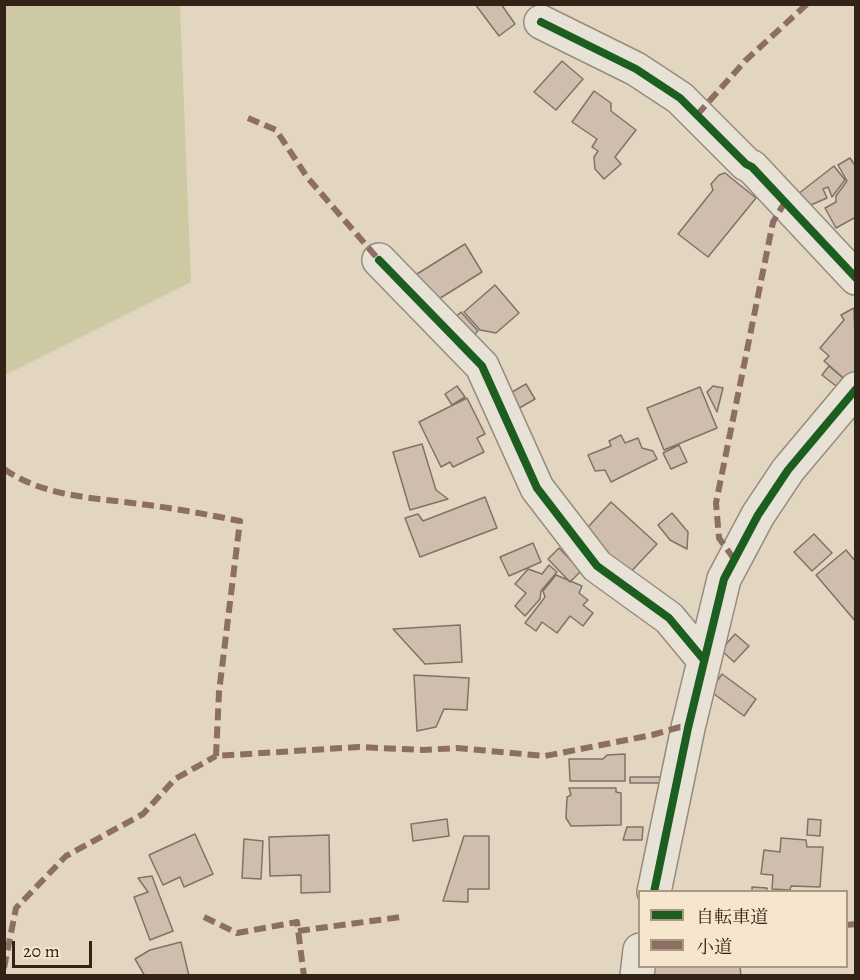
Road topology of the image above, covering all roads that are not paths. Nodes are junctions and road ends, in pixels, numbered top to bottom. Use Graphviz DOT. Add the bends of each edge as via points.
graph roads {
  1 [pos="541,22"];
  2 [pos="379,260"];
  3 [pos="855,278"];
  4 [pos="855,389"];
  5 [pos="704,660"];
  6 [pos="654,890"];
  1 -- 3 [label="street" via="636,69 680,98 752,167"];
  2 -- 5 [label="street" via="482,366 537,488 597,566 669,618"];
  4 -- 5 [label="street" via="788,470 758,515 724,579"];
  5 -- 6 [label="street"];
}
